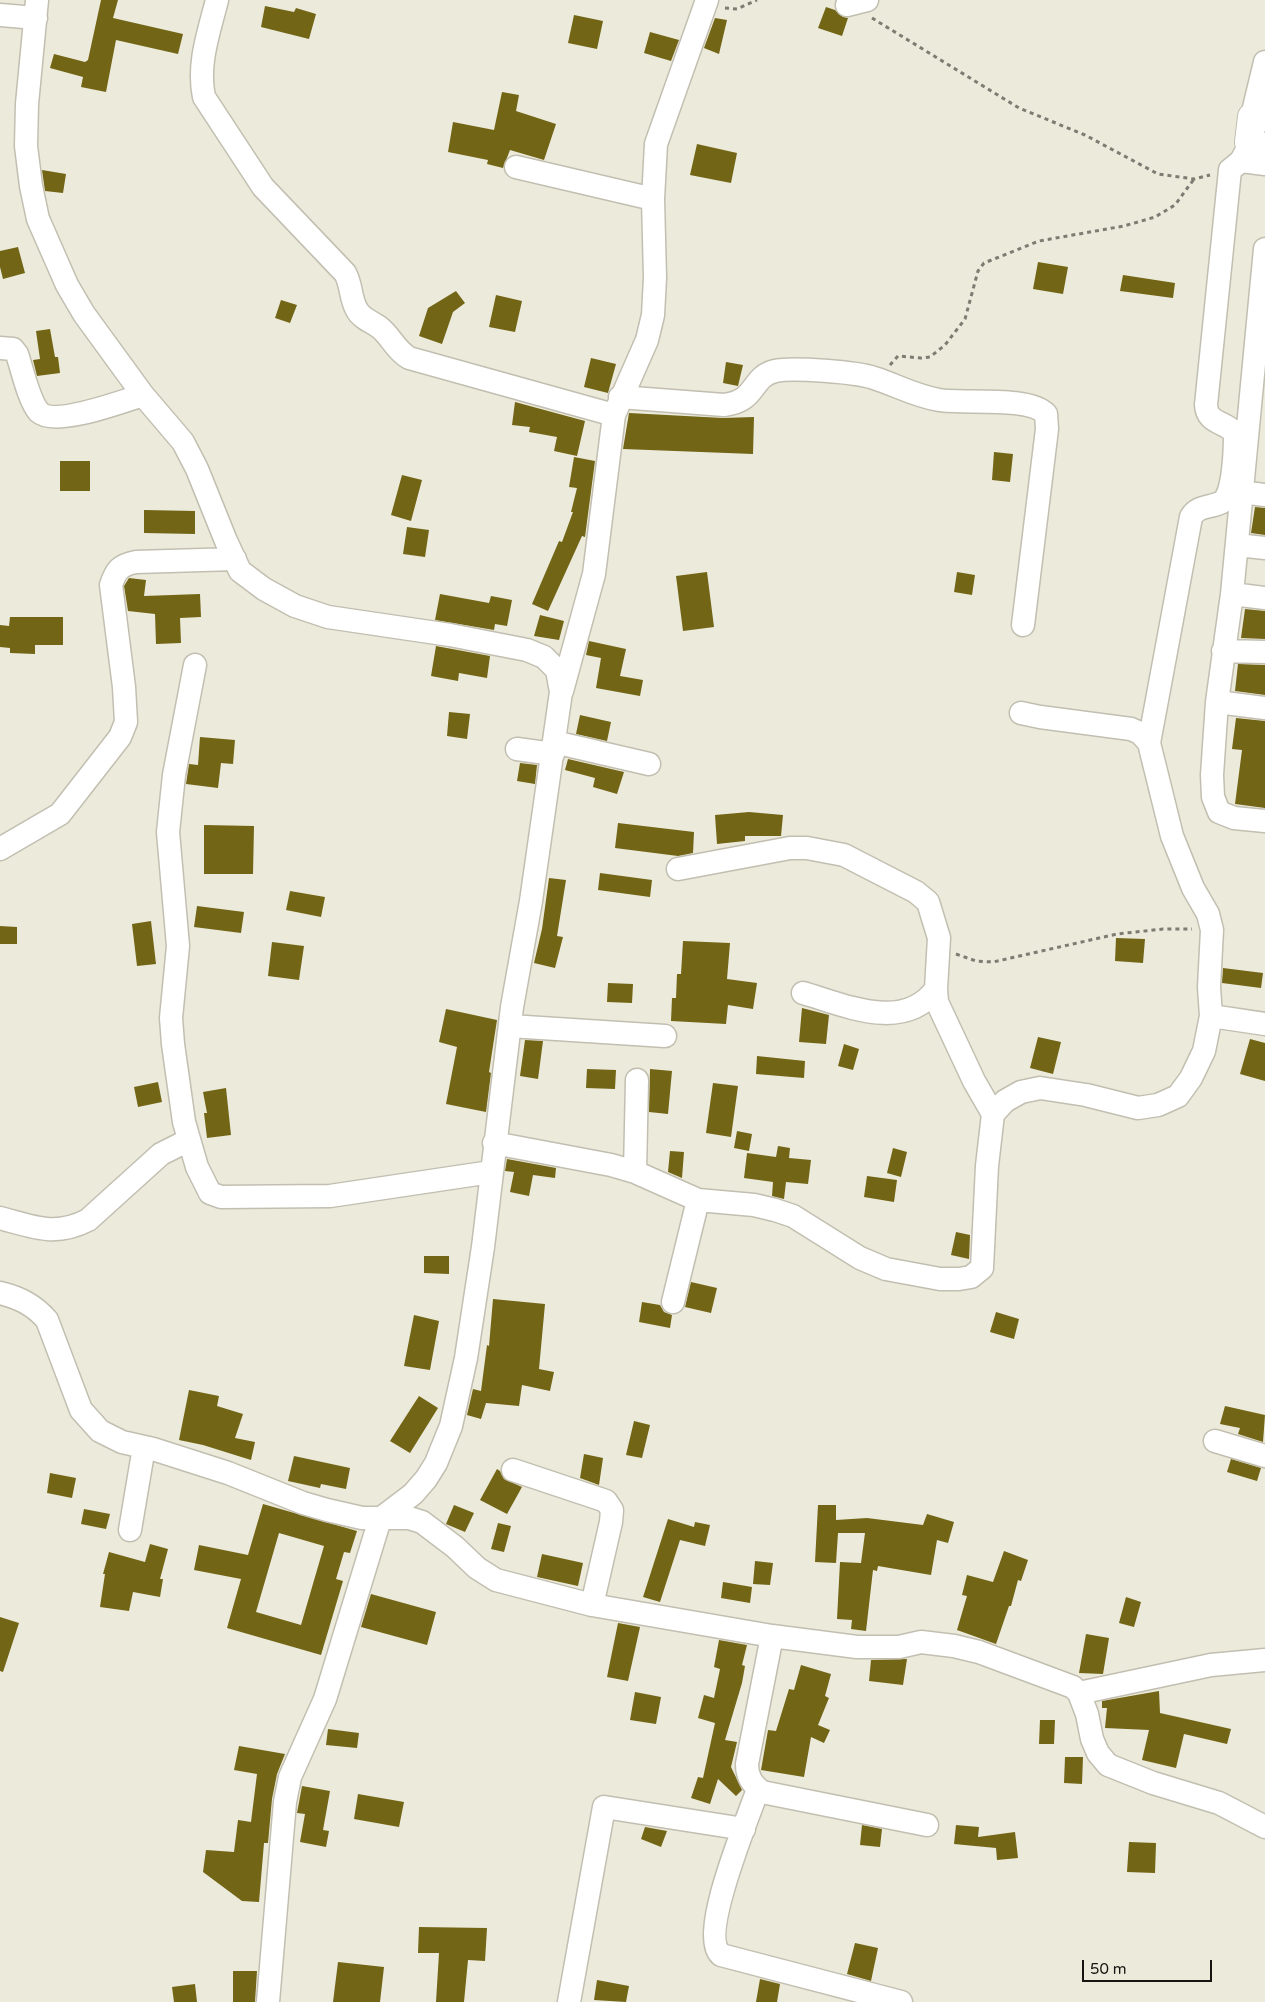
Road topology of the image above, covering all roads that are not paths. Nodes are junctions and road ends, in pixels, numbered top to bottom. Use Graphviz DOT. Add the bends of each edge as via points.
graph roads {
  1 [pos="217,0"];
  2 [pos="706,3"];
  3 [pos="36,9"];
  4 [pos="0,15"];
  5 [pos="1265,62"];
  6 [pos="1260,104"];
  7 [pos="1250,157"];
  8 [pos="516,167"];
  9 [pos="653,199"];
  10 [pos="1265,249"];
  11 [pos="1264,278"];
  12 [pos="1262,328"];
  13 [pos="0,348"];
  14 [pos="1259,383"];
  15 [pos="143,395"];
  16 [pos="617,406"];
  17 [pos="1255,440"];
  18 [pos="1241,492"];
  19 [pos="1265,495"];
  20 [pos="1236,545"];
  21 [pos="1265,548"];
  22 [pos="234,559"];
  23 [pos="1232,594"];
  24 [pos="1265,598"];
  25 [pos="1022,625"];
  26 [pos="1223,651"];
  27 [pos="1265,652"];
  28 [pos="195,664"];
  29 [pos="561,692"];
  30 [pos="1217,702"];
  31 [pos="1265,708"];
  32 [pos="1021,713"];
  33 [pos="1149,743"];
  34 [pos="553,748"];
  35 [pos="517,749"];
  36 [pos="649,764"];
  37 [pos="1265,821"];
  38 [pos="0,849"];
  39 [pos="678,869"];
  40 [pos="936,989"];
  41 [pos="803,993"];
  42 [pos="1211,1016"];
  43 [pos="1265,1024"];
  44 [pos="510,1026"];
  45 [pos="665,1036"];
  46 [pos="637,1080"];
  47 [pos="993,1114"];
  48 [pos="189,1140"];
  49 [pos="494,1144"];
  50 [pos="491,1172"];
  51 [pos="635,1172"];
  52 [pos="698,1200"];
  53 [pos="0,1218"];
  54 [pos="0,1293"];
  55 [pos="673,1302"];
  56 [pos="1215,1441"];
  57 [pos="144,1447"];
  58 [pos="1265,1456"];
  59 [pos="513,1470"];
  60 [pos="380,1519"];
  61 [pos="130,1530"];
  62 [pos="592,1605"];
  63 [pos="772,1636"];
  64 [pos="1265,1660"];
  65 [pos="1079,1693"];
  66 [pos="758,1789"];
  67 [pos="927,1825"];
  68 [pos="1265,1828"];
  69 [pos="744,1829"];
  70 [pos="268,2002"];
  71 [pos="569,2002"];
  72 [pos="901,2002"];
  1 -- 16 [label="street" via="203,58 201,82 204,97 263,187 345,273 359,314 381,328 395,348 409,358"];
  2 -- 9 [label="street" via="656,144"];
  3 -- 4 [label="street"];
  3 -- 15 [label="street" via="26,146 38,219 67,285 84,314"];
  5 -- 6 [label="street"];
  6 -- 7 [label="main road"];
  7 -- 33 [label="street" via="1206,405 1210,419 1235,433 1230,490 1222,502 1198,509 1191,517"];
  8 -- 9 [label="street"];
  9 -- 16 [label="street" via="655,278 652,315 647,340"];
  10 -- 11 [label="street"];
  11 -- 12 [label="street"];
  12 -- 14 [label="street"];
  13 -- 15 [label="street" via="13,349 17,354 35,404 40,412 51,417 68,416"];
  14 -- 17 [label="street"];
  15 -- 22 [label="street" via="184,442"];
  16 -- 25 [label="street" via="734,404 750,394 764,376 790,369 865,376 923,397 1040,408 1046,414 1047,429"];
  16 -- 29 [label="street" via="594,574"];
  17 -- 18 [label="street"];
  18 -- 19 [label="street"];
  18 -- 20 [label="street"];
  20 -- 21 [label="street"];
  20 -- 23 [label="street"];
  22 -- 29 [label="street" via="240,571 264,589 295,606 328,617 527,650 544,658 557,670"];
  22 -- 38 [label="street" via="136,562 115,572 111,585 126,722 120,737 60,814"];
  23 -- 24 [label="street"];
  23 -- 26 [label="street"];
  26 -- 27 [label="street"];
  26 -- 30 [label="street"];
  28 -- 48 [label="street" via="174,775 168,832 178,946 171,1018 176,1081"];
  29 -- 34 [label="street"];
  30 -- 31 [label="street"];
  30 -- 37 [label="street" via="1212,775 1213,797 1219,812 1234,818"];
  32 -- 33 [label="street" via="1131,729"];
  33 -- 42 [label="street" via="1172,836 1193,888 1208,914 1212,930"];
  34 -- 35 [label="street"];
  34 -- 36 [label="street"];
  34 -- 44 [label="street"];
  39 -- 40 [label="street" via="790,848 844,855 916,892 928,902 939,938"];
  40 -- 41 [label="street" via="919,1007 896,1013 861,1010"];
  40 -- 47 [label="street" via="943,1016"];
  42 -- 43 [label="street"];
  42 -- 47 [label="street" via="1204,1051 1191,1078 1178,1096 1158,1105 1138,1108 1040,1088 1013,1096"];
  44 -- 45 [label="street"];
  44 -- 49 [label="street"];
  46 -- 51 [label="street"];
  47 -- 52 [label="street" via="986,1166 982,1268 971,1277 940,1279 886,1268 860,1258 793,1216 754,1205"];
  48 -- 50 [label="street" via="203,1183 210,1193 221,1197 336,1195"];
  48 -- 53 [label="street" via="162,1154 88,1220 75,1227 46,1230"];
  49 -- 50 [label="street"];
  49 -- 51 [label="street"];
  50 -- 60 [label="street" via="466,1358 451,1426 426,1479 413,1494"];
  51 -- 52 [label="street"];
  52 -- 55 [label="street"];
  54 -- 57 [label="street" via="18,1297 38,1308 48,1320 81,1410 100,1431 122,1442"];
  56 -- 58 [label="street"];
  57 -- 60 [label="street" via="228,1473 303,1503 362,1518"];
  57 -- 61 [label="street"];
  59 -- 62 [label="street" via="606,1501 612,1510"];
  60 -- 62 [label="street" via="409,1518 422,1522 496,1580"];
  60 -- 70 [label="street" via="325,1699 290,1777 285,1802"];
  62 -- 63 [label="street"];
  63 -- 65 [label="street" via="879,1648 921,1642 954,1646 1059,1680"];
  63 -- 66 [label="street" via="747,1764 747,1773"];
  64 -- 65 [label="street" via="1212,1665"];
  65 -- 68 [label="street" via="1092,1739 1108,1765 1146,1781 1219,1803"];
  66 -- 67 [label="street"];
  66 -- 69 [label="street"];
  69 -- 71 [label="street" via="604,1807"];
  69 -- 72 [label="street" via="715,1916 713,1936 716,1950 721,1955"];
}
